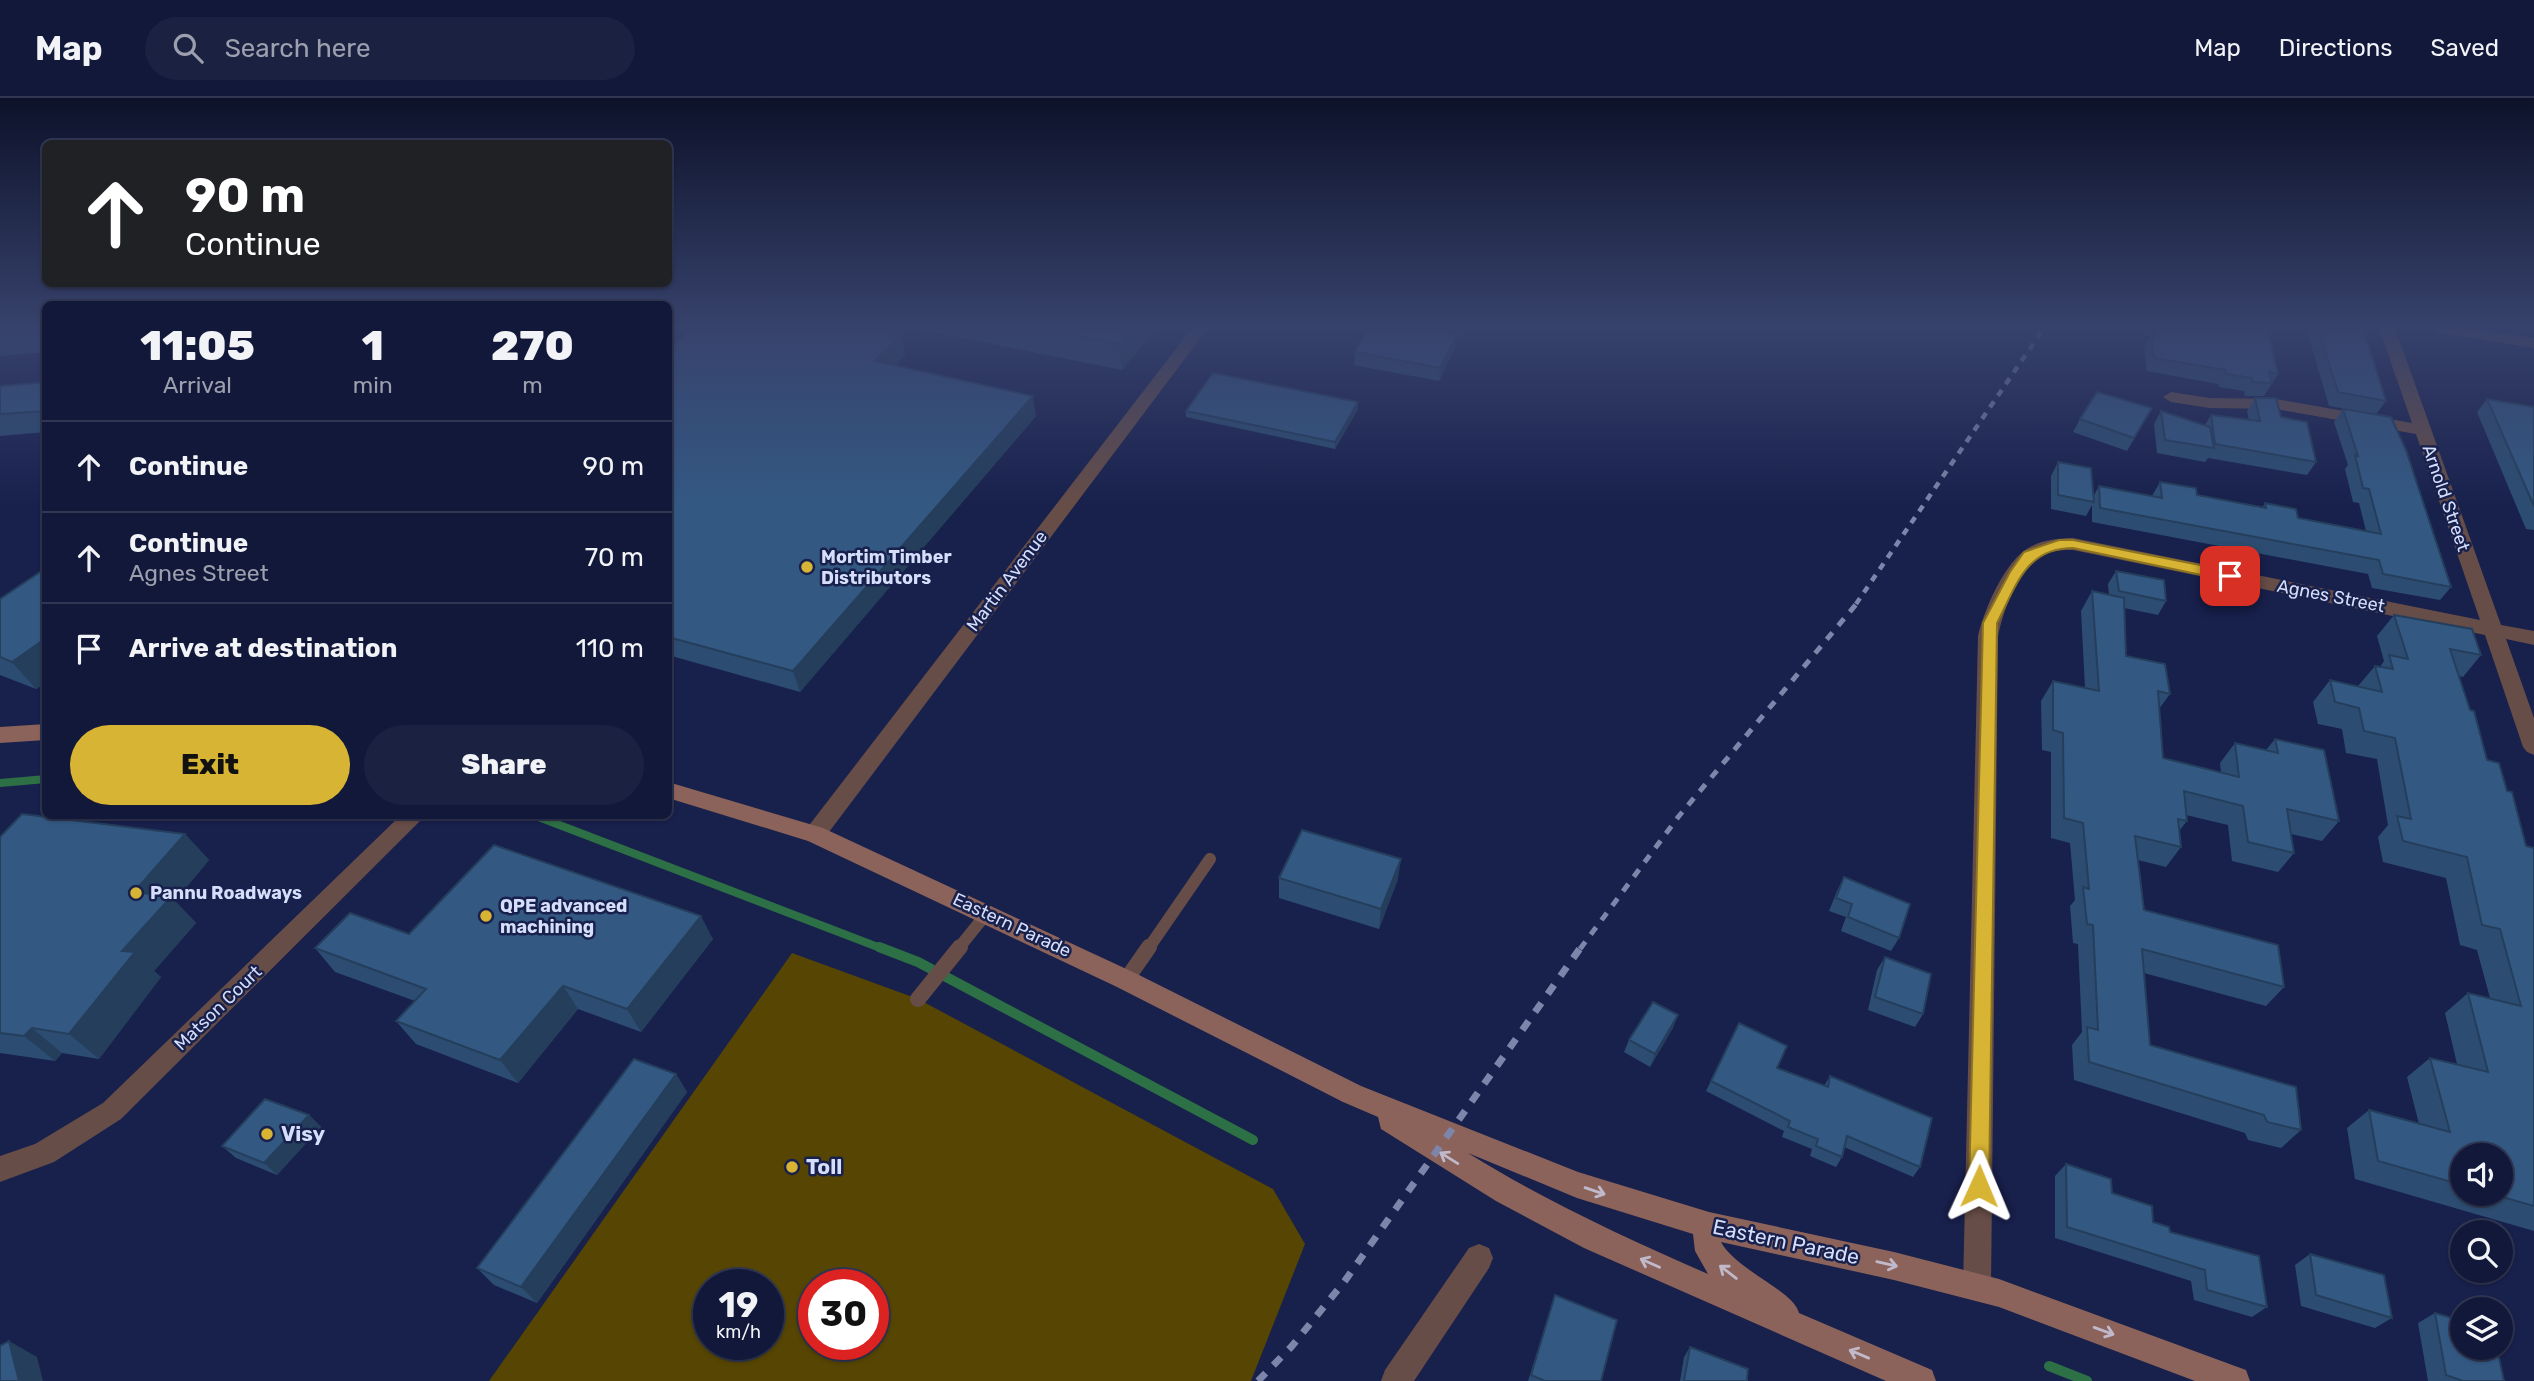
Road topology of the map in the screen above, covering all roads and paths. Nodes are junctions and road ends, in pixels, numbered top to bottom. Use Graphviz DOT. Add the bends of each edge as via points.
graph roads {
  1 [pos="1154,388"];
  2 [pos="2408,388"];
  3 [pos="2171,397"];
  4 [pos="2423,430"];
  5 [pos="2491,629"];
  6 [pos="2534,638"];
  7 [pos="42,732"];
  8 [pos="0,736"];
  9 [pos="2534,747"];
  10 [pos="672,791"];
  11 [pos="411,819"];
  12 [pos="815,834"];
  13 [pos="1210,859"];
  14 [pos="987,913"];
  15 [pos="1126,980"];
  16 [pos="918,999"];
  17 [pos="1343,1090"];
  18 [pos="0,1169"];
  19 [pos="1709,1226"];
  20 [pos="1479,1258"];
  21 [pos="1977,1287"];
  22 [pos="1825,1339"];
  23 [pos="1396,1381"];
  24 [pos="1921,1381"];
  25 [pos="2235,1381"];
  1 -- 12 [label="street, Martin Avenue"];
  2 -- 4 [label="street, Arnold Street"];
  3 -- 4 [label="street" via="2276,404"];
  4 -- 5 [label="street, Arnold Street"];
  5 -- 6 [label="street, Agnes Street"];
  5 -- 9 [label="street, Arnold Street"];
  5 -- 21 [label="street, Agnes Street" via="2073,544 2059,544 2029,556 1990,623 1988,650"];
  7 -- 8 [label="main road"];
  10 -- 12 [label="main road, Eastern Parade"];
  11 -- 18 [label="street, Matson Court" via="112,1111 58,1146"];
  12 -- 14 [label="main road, Eastern Parade"];
  13 -- 15 [label="lane"];
  14 -- 15 [label="main road, Eastern Parade"];
  14 -- 16 [label="lane"];
  15 -- 17 [label="main road, Eastern Parade"];
  17 -- 19 [label="main road, Eastern Parade, one-way" via="1577,1185"];
  22 -- 17 [label="main road, Eastern Parade, one-way" via="1614,1247 1528,1204"];
  19 -- 21 [label="main road, Eastern Parade, one-way"];
  22 -- 19 [label="main road, one-way" via="1714,1261 1705,1239"];
  20 -- 23 [label="street"];
  21 -- 25 [label="main road, Eastern Parade, one-way"];
  24 -- 22 [label="main road, Eastern Parade, one-way"];
}
